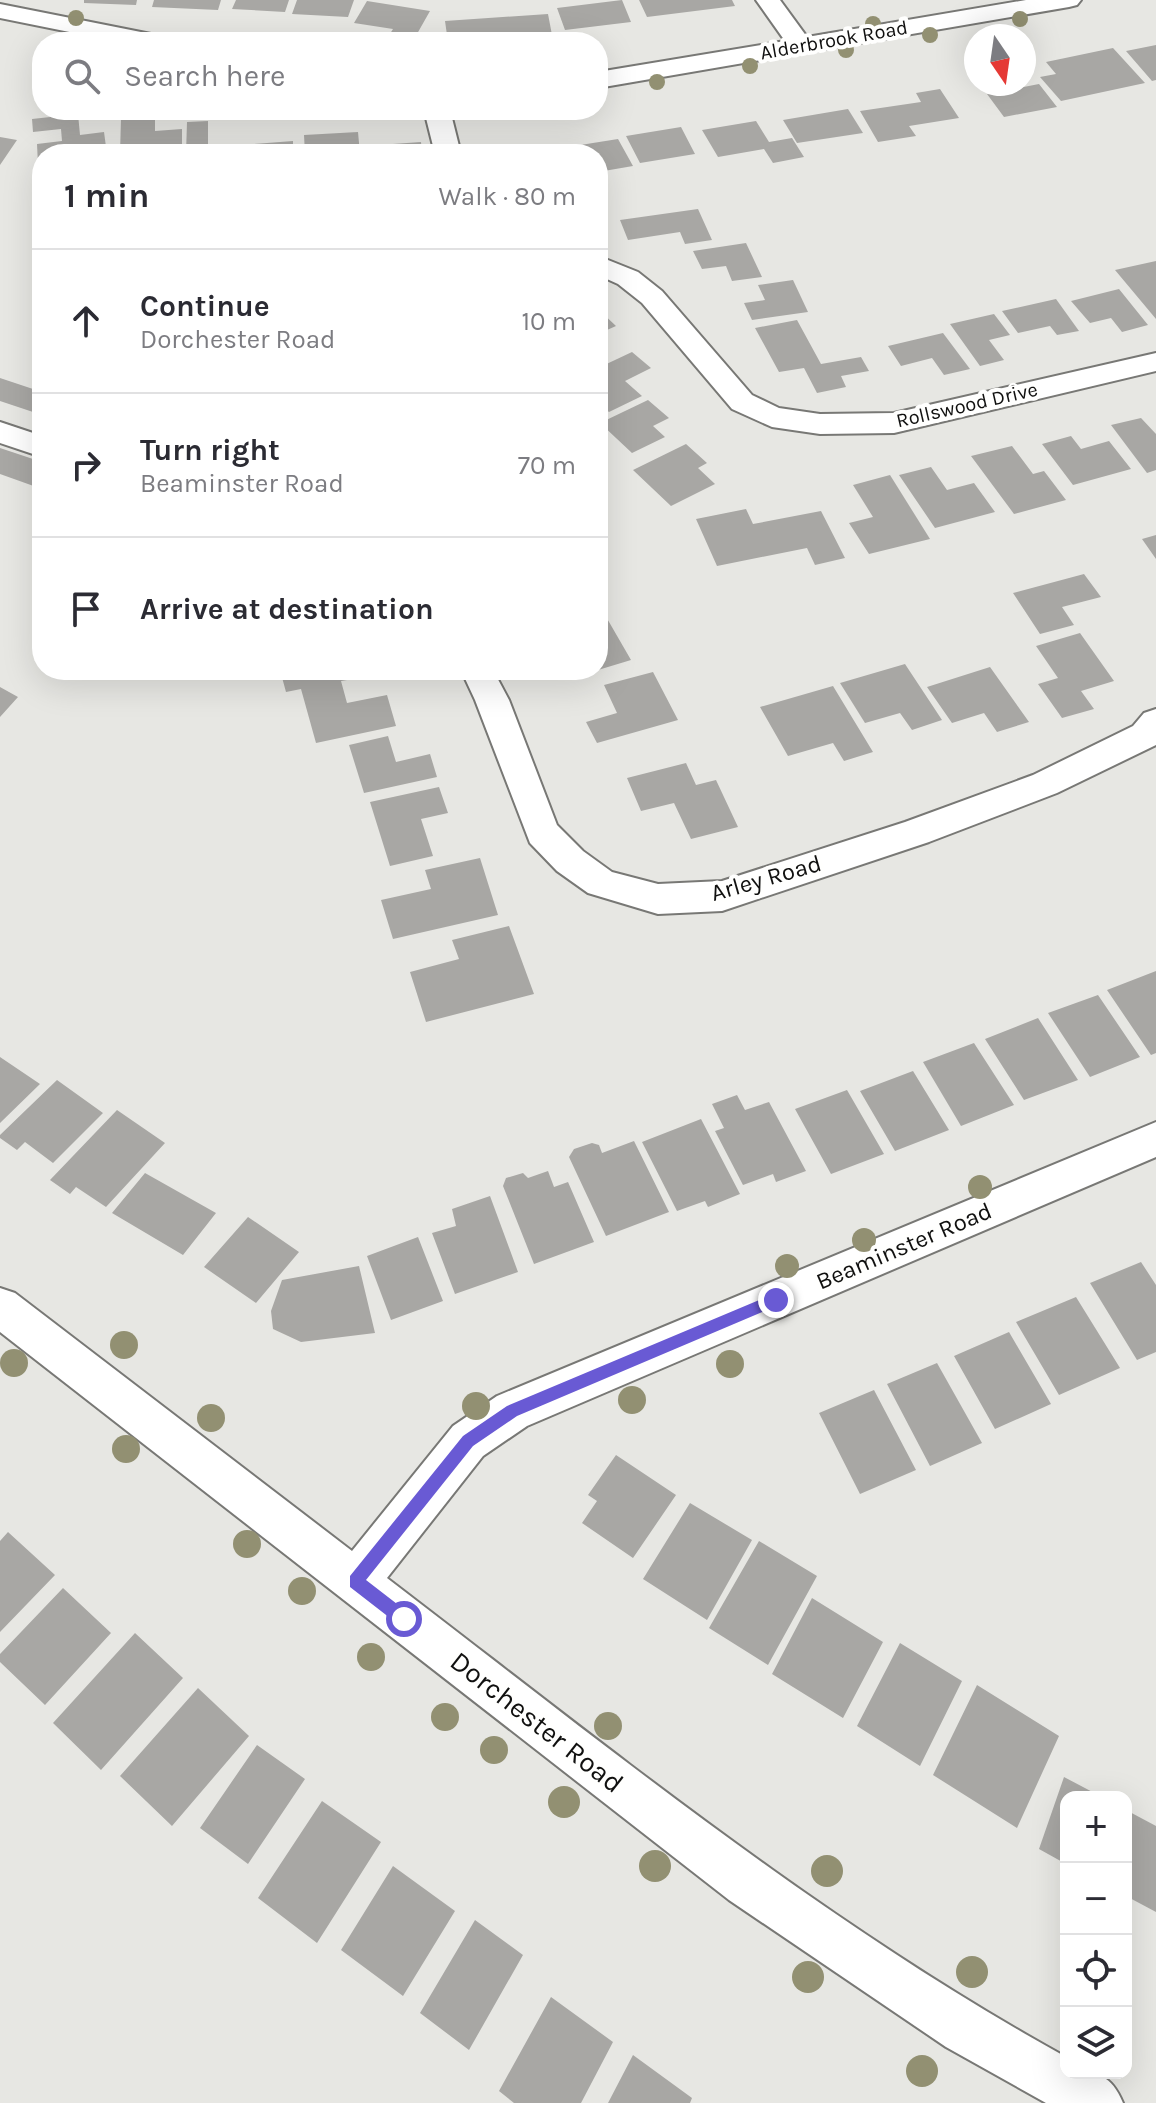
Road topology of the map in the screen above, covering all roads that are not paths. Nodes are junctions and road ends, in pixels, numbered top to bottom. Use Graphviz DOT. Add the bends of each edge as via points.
graph roads {
  1 [pos="768,0"];
  2 [pos="1069,0"];
  3 [pos="0,11"];
  4 [pos="106,32"];
  5 [pos="801,46"];
  6 [pos="608,78"];
  7 [pos="440,120"];
  8 [pos="446,144"];
  9 [pos="608,269"];
  10 [pos="1156,362"];
  11 [pos="0,432"];
  12 [pos="32,443"];
  13 [pos="482,680"];
  14 [pos="1156,722"];
  15 [pos="1156,1139"];
  16 [pos="0,1307"];
  17 [pos="356,1581"];
  18 [pos="1097,2103"];
  1 -- 5 [label="street"];
  2 -- 5 [label="street, Alderbrook Road"];
  3 -- 4 [label="street"];
  5 -- 6 [label="street, Alderbrook Road"];
  7 -- 8 [label="street"];
  9 -- 10 [label="street, Rollswood Drive" via="652,297 742,402 772,417 820,424 894,423"];
  11 -- 12 [label="street"];
  13 -- 14 [label="street, Arley Road" via="542,833 601,883 658,899 722,896 917,832 1045,784 1145,735"];
  15 -- 17 [label="street, Beaminster Road" via="512,1411 468,1441"];
  16 -- 17 [label="street, Dorchester Road"];
  17 -- 18 [label="street, Dorchester Road" via="746,1883 964,2029"];
}
